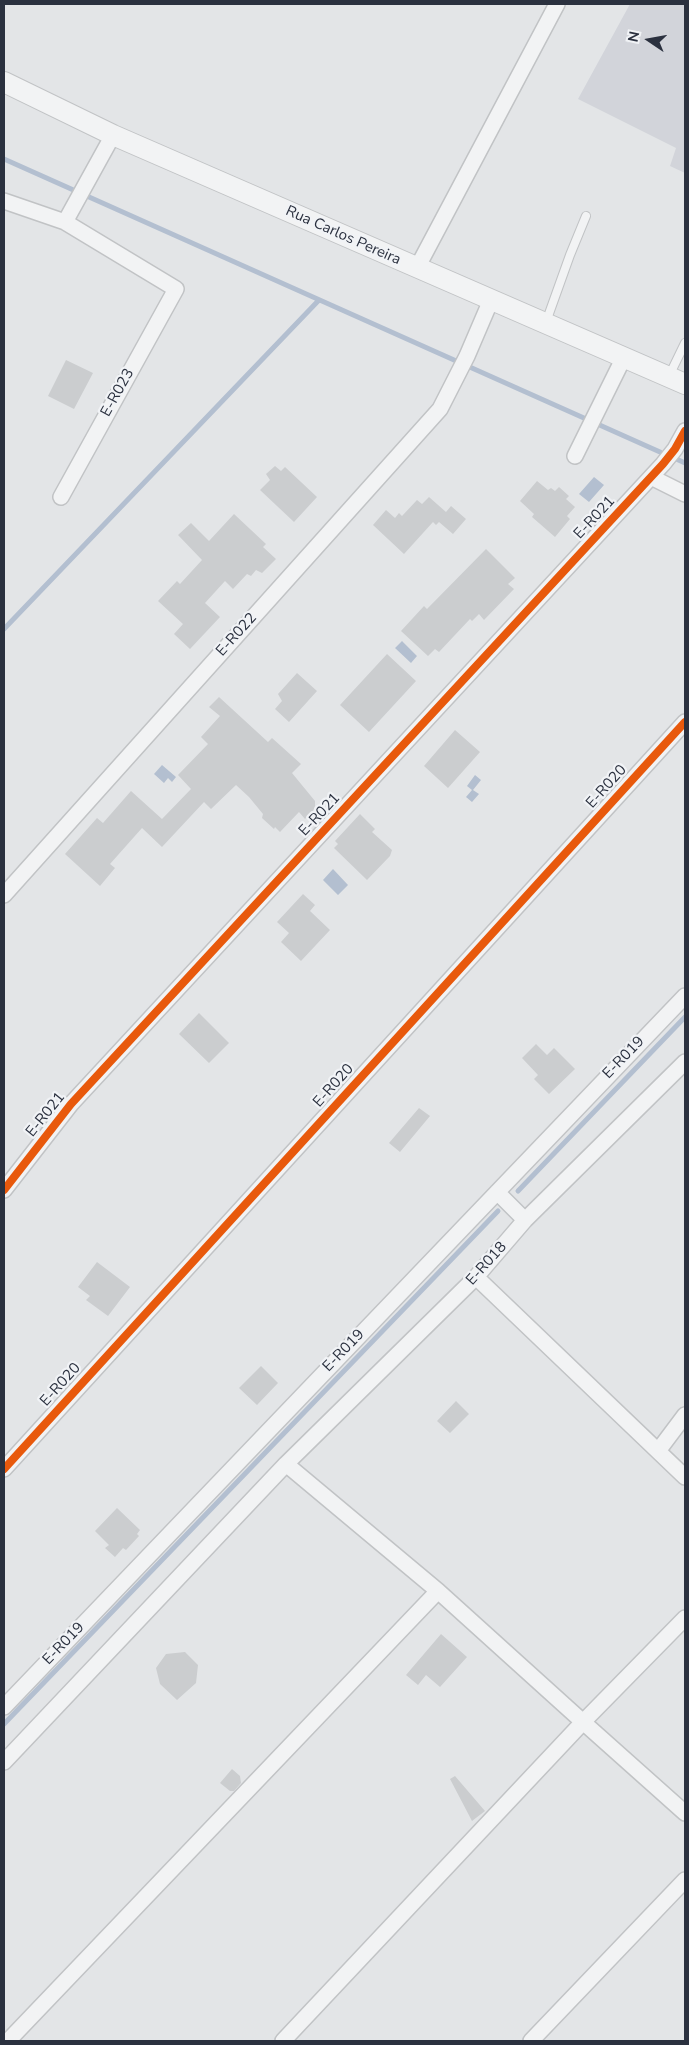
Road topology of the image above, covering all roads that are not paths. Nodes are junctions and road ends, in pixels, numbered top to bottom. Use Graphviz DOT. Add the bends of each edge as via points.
graph roads {
  1 [pos="557,4"];
  2 [pos="4,82"];
  3 [pos="114,134"];
  4 [pos="4,201"];
  5 [pos="586,216"];
  6 [pos="65,222"];
  7 [pos="417,268"];
  8 [pos="491,300"];
  9 [pos="546,323"];
  10 [pos="685,343"];
  11 [pos="624,357"];
  12 [pos="677,381"];
  13 [pos="685,431"];
  14 [pos="575,456"];
  15 [pos="651,477"];
  16 [pos="685,494"];
  17 [pos="61,497"];
  18 [pos="685,722"];
  19 [pos="4,895"];
  20 [pos="685,996"];
  21 [pos="685,1062"];
  22 [pos="4,1190"];
  23 [pos="497,1192"];
  24 [pos="525,1220"];
  25 [pos="476,1277"];
  26 [pos="685,1415"];
  27 [pos="658,1451"];
  28 [pos="286,1464"];
  29 [pos="4,1469"];
  30 [pos="685,1477"];
  31 [pos="438,1591"];
  32 [pos="685,1618"];
  33 [pos="4,1707"];
  34 [pos="584,1722"];
  35 [pos="4,1762"];
  36 [pos="685,1813"];
  37 [pos="685,1880"];
  38 [pos="8,2041"];
  39 [pos="283,2041"];
  40 [pos="531,2041"];
  1 -- 7 [label="street"];
  2 -- 3 [label="street, Rua Carlos Pereira"];
  3 -- 6 [label="street"];
  3 -- 7 [label="street, Rua Carlos Pereira"];
  4 -- 6 [label="street"];
  5 -- 9 [label="lane"];
  6 -- 17 [label="street, E-R023" via="176,289"];
  7 -- 8 [label="street, Rua Carlos Pereira"];
  8 -- 9 [label="street, Rua Carlos Pereira"];
  8 -- 19 [label="street, E-R022" via="440,408"];
  9 -- 11 [label="street, Rua Carlos Pereira"];
  10 -- 12 [label="lane"];
  11 -- 12 [label="street, Rua Carlos Pereira"];
  11 -- 14 [label="street"];
  13 -- 15 [label="street, E-R021" via="675,450"];
  15 -- 16 [label="street"];
  15 -- 22 [label="street, E-R021" via="72,1104"];
  18 -- 29 [label="street, E-R020"];
  20 -- 23 [label="street, E-R019"];
  21 -- 24 [label="street, E-R018"];
  23 -- 24 [label="street"];
  23 -- 33 [label="street, E-R019"];
  24 -- 25 [label="street, E-R018"];
  25 -- 27 [label="street"];
  25 -- 28 [label="street, E-R018"];
  26 -- 27 [label="street"];
  27 -- 30 [label="street"];
  28 -- 31 [label="street"];
  28 -- 35 [label="street, E-R018"];
  31 -- 34 [label="street"];
  31 -- 38 [label="street"];
  32 -- 34 [label="street"];
  34 -- 36 [label="street"];
  34 -- 39 [label="street"];
  37 -- 40 [label="street"];
}
